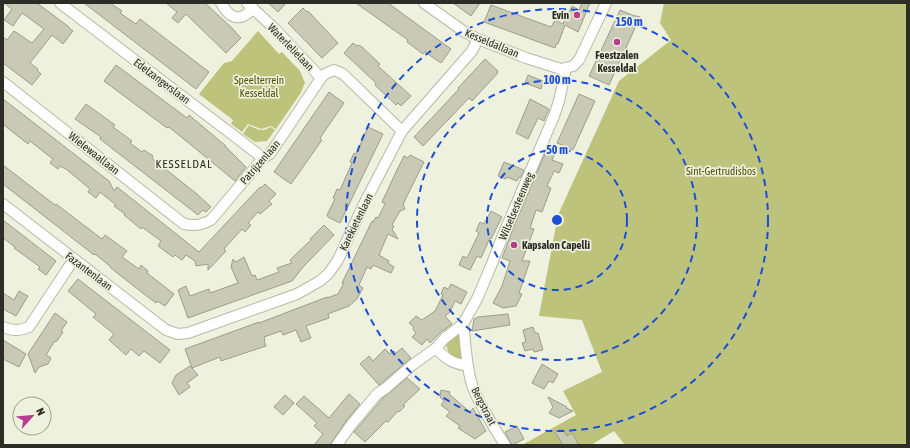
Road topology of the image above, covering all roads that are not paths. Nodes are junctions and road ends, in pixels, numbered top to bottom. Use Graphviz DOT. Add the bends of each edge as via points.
graph roads {
  1 [pos="60,3"];
  2 [pos="221,3"];
  3 [pos="424,3"];
  4 [pos="606,3"];
  5 [pos="250,6"];
  6 [pos="478,39"];
  7 [pos="566,68"];
  8 [pos="321,78"];
  9 [pos="3,82"];
  10 [pos="402,131"];
  11 [pos="263,158"];
  12 [pos="3,204"];
  13 [pos="184,224"];
  14 [pos="74,260"];
  15 [pos="463,324"];
  16 [pos="3,327"];
  17 [pos="178,334"];
  18 [pos="436,348"];
  19 [pos="468,366"];
  20 [pos="338,445"];
  21 [pos="505,445"];
  1 -- 11 [label="street, Edelzangerslaan"];
  2 -- 5 [label="street" via="237,18 247,15"];
  3 -- 6 [label="street, Kesseldallaan"];
  4 -- 7 [label="street" via="580,60"];
  5 -- 8 [label="street, Waterlelielaan"];
  6 -- 7 [label="street, Kesseldallaan" via="552,67"];
  6 -- 10 [label="street, Karekietenlaan" via="472,51"];
  7 -- 15 [label="street, Wilselsesteenweg" via="554,116 502,235 492,266"];
  8 -- 10 [label="street, Waterlelielaan" via="334,70 343,74"];
  8 -- 11 [label="street, Patrijzenlaan" via="270,154"];
  9 -- 13 [label="street, Wielewaallaan"];
  10 -- 17 [label="street, Karekietenlaan" via="338,260 329,273 297,294"];
  11 -- 13 [label="street, Patrijzenlaan" via="211,220 203,224"];
  12 -- 14 [label="street, Fazantenlaan"];
  14 -- 16 [label="street" via="28,327 11,330"];
  14 -- 17 [label="street, Fazantenlaan" via="166,330"];
  15 -- 18 [label="street, Wilselsesteenweg"];
  15 -- 19 [label="street"];
  18 -- 19 [label="street" via="444,357"];
  18 -- 20 [label="street, Wilselsesteenweg" via="377,394"];
  19 -- 21 [label="street, Bergstraat" via="477,397"];
}
